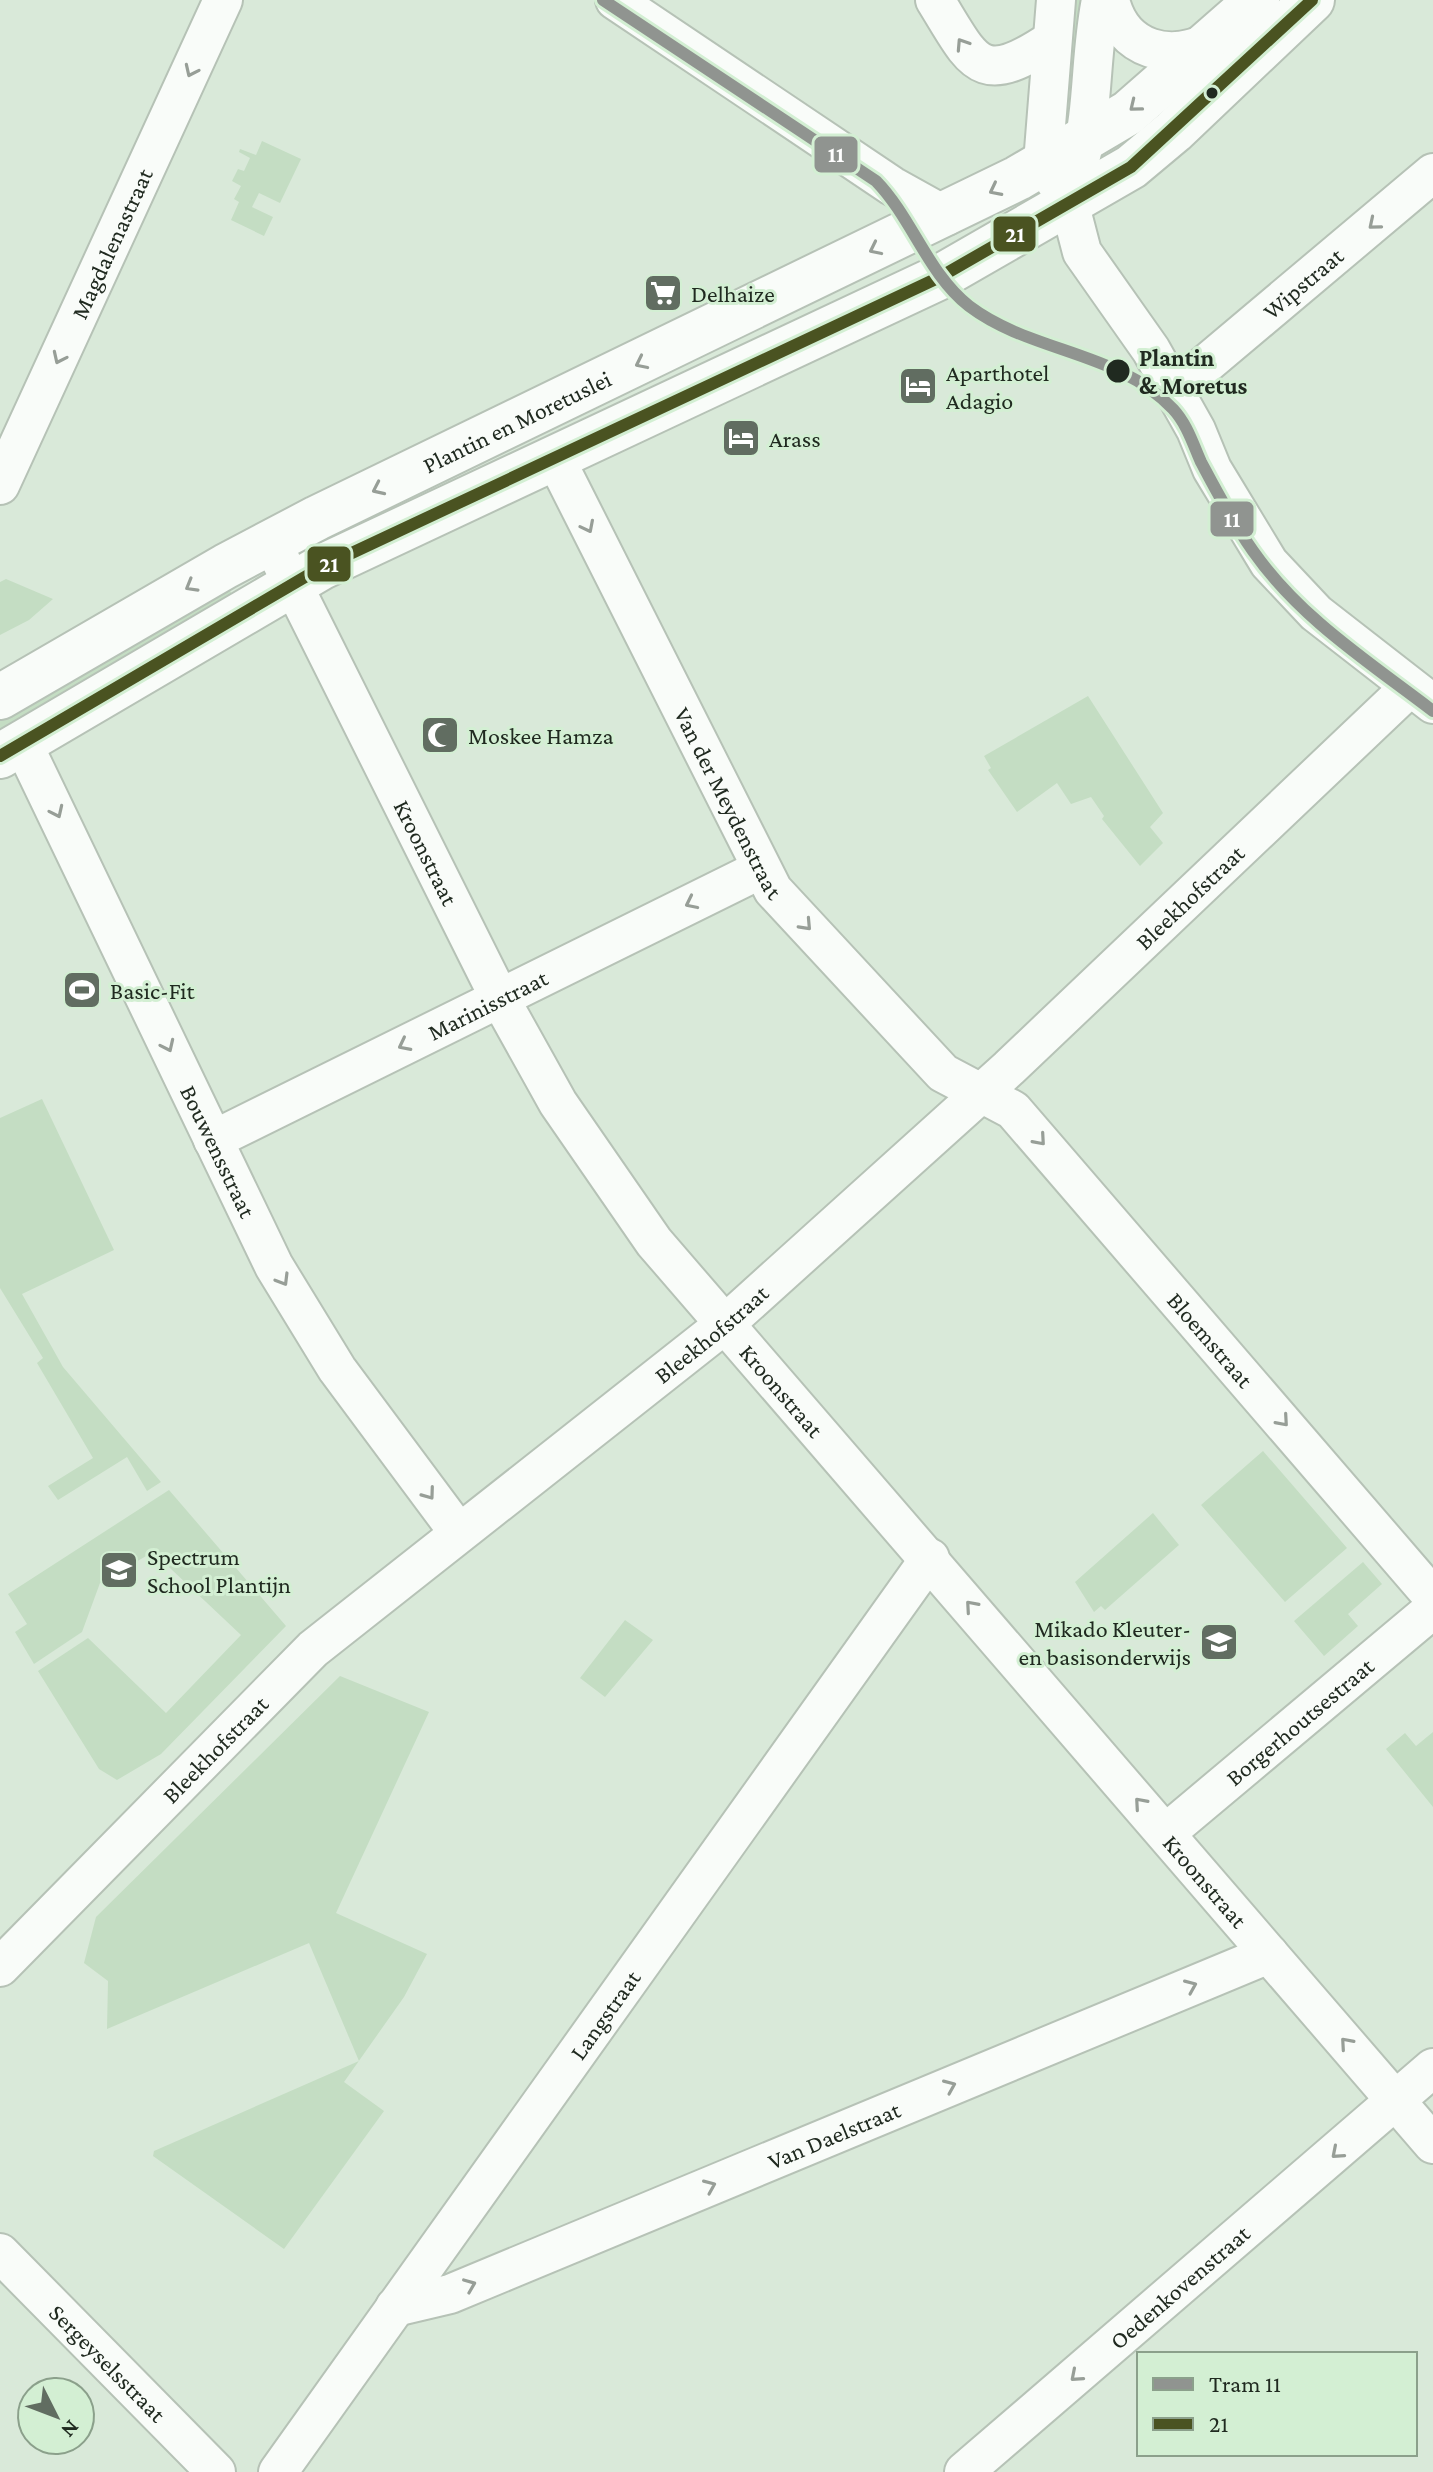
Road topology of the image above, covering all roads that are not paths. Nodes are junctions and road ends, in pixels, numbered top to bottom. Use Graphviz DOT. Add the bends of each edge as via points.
graph roads {
  1 [pos="223,0"];
  2 [pos="615,0"];
  3 [pos="935,0"];
  4 [pos="1056,0"];
  5 [pos="1101,0"];
  6 [pos="1110,0"];
  7 [pos="1257,0"];
  8 [pos="1312,0"];
  9 [pos="1219,36"];
  10 [pos="1052,40"];
  11 [pos="1086,138"];
  12 [pos="1043,163"];
  13 [pos="1433,173"];
  14 [pos="1069,202"];
  15 [pos="946,216"];
  16 [pos="1174,391"];
  17 [pos="554,456"];
  18 [pos="0,485"];
  19 [pos="271,541"];
  20 [pos="293,583"];
  21 [pos="3,685"];
  22 [pos="1422,695"];
  23 [pos="11,749"];
  24 [pos="761,869"];
  25 [pos="499,997"];
  26 [pos="979,1094"];
  27 [pos="213,1140"];
  28 [pos="725,1324"];
  29 [pos="459,1533"];
  30 [pos="930,1558"];
  31 [pos="1433,1597"];
  32 [pos="1433,1609"];
  33 [pos="1166,1833"];
  34 [pos="1269,1954"];
  35 [pos="0,1967"];
  36 [pos="1433,2068"];
  37 [pos="1396,2102"];
  38 [pos="1433,2144"];
  39 [pos="0,2253"];
  40 [pos="395,2307"];
  41 [pos="216,2472"];
  42 [pos="278,2472"];
  43 [pos="964,2472"];
  1 -- 18 [label="street, Magdalenastraat, one-way"];
  2 -- 15 [label="street" via="892,186"];
  10 -- 3 [label="street, one-way" via="1001,67 979,64"];
  4 -- 10 [label="street"];
  5 -- 11 [label="street"];
  6 -- 9 [label="street" via="1122,29 1154,52 1187,51"];
  7 -- 9 [label="main road, Plantin en Moretuslei"];
  8 -- 14 [label="main road, Plantin en Moretuslei" via="1153,149"];
  9 -- 11 [label="main road, Plantin en Moretuslei, one-way" via="1128,113"];
  10 -- 12 [label="street"];
  11 -- 12 [label="main road, Plantin en Moretuslei"];
  11 -- 14 [label="street"];
  12 -- 14 [label="street"];
  12 -- 15 [label="main road, Plantin en Moretuslei, one-way"];
  13 -- 16 [label="street, Wipstraat, one-way"];
  14 -- 16 [label="street" via="1082,252"];
  14 -- 17 [label="main road, Plantin en Moretuslei" via="952,271"];
  15 -- 19 [label="main road, Plantin en Moretuslei, one-way"];
  16 -- 22 [label="street" via="1212,469 1269,563 1316,613"];
  17 -- 20 [label="main road, Plantin en Moretuslei"];
  17 -- 24 [label="street, Van der Meydenstraat, one-way"];
  19 -- 20 [label="street, Kroonstraat"];
  19 -- 21 [label="main road, Plantin en Moretuslei, one-way"];
  20 -- 23 [label="main road, Plantin en Moretuslei"];
  20 -- 25 [label="street, Kroonstraat"];
  22 -- 26 [label="street, Bleekhofstraat" via="1238,855"];
  23 -- 27 [label="street, Bouwensstraat, one-way"];
  24 -- 25 [label="street, Marinisstraat, one-way"];
  24 -- 26 [label="street, Van der Meydenstraat, one-way" via="773,890 943,1073"];
  25 -- 27 [label="street, Marinisstraat, one-way"];
  25 -- 28 [label="street, Kroonstraat" via="558,1103 615,1190"];
  26 -- 28 [label="street, Bleekhofstraat"];
  26 -- 31 [label="street, Bloemstraat, one-way" via="1013,1110"];
  27 -- 29 [label="street, Bouwensstraat, one-way" via="274,1266 337,1369"];
  28 -- 29 [label="street, Bleekhofstraat"];
  28 -- 30 [label="street, Kroonstraat"];
  29 -- 35 [label="street, Bleekhofstraat" via="313,1649"];
  33 -- 30 [label="street, Kroonstraat, one-way"];
  30 -- 40 [label="street, Langstraat"];
  32 -- 33 [label="street, Borgerhoutsestraat"];
  33 -- 34 [label="street, Kroonstraat"];
  37 -- 34 [label="street, Kroonstraat, one-way"];
  40 -- 34 [label="street, Van Daelstraat, one-way" via="450,2294"];
  36 -- 37 [label="street, Oedenkovenstraat"];
  37 -- 38 [label="street, Kroonstraat"];
  37 -- 43 [label="street, Oedenkovenstraat, one-way"];
  39 -- 41 [label="street, Sergeyselsstraat"];
  40 -- 42 [label="street, Langstraat"];
}
